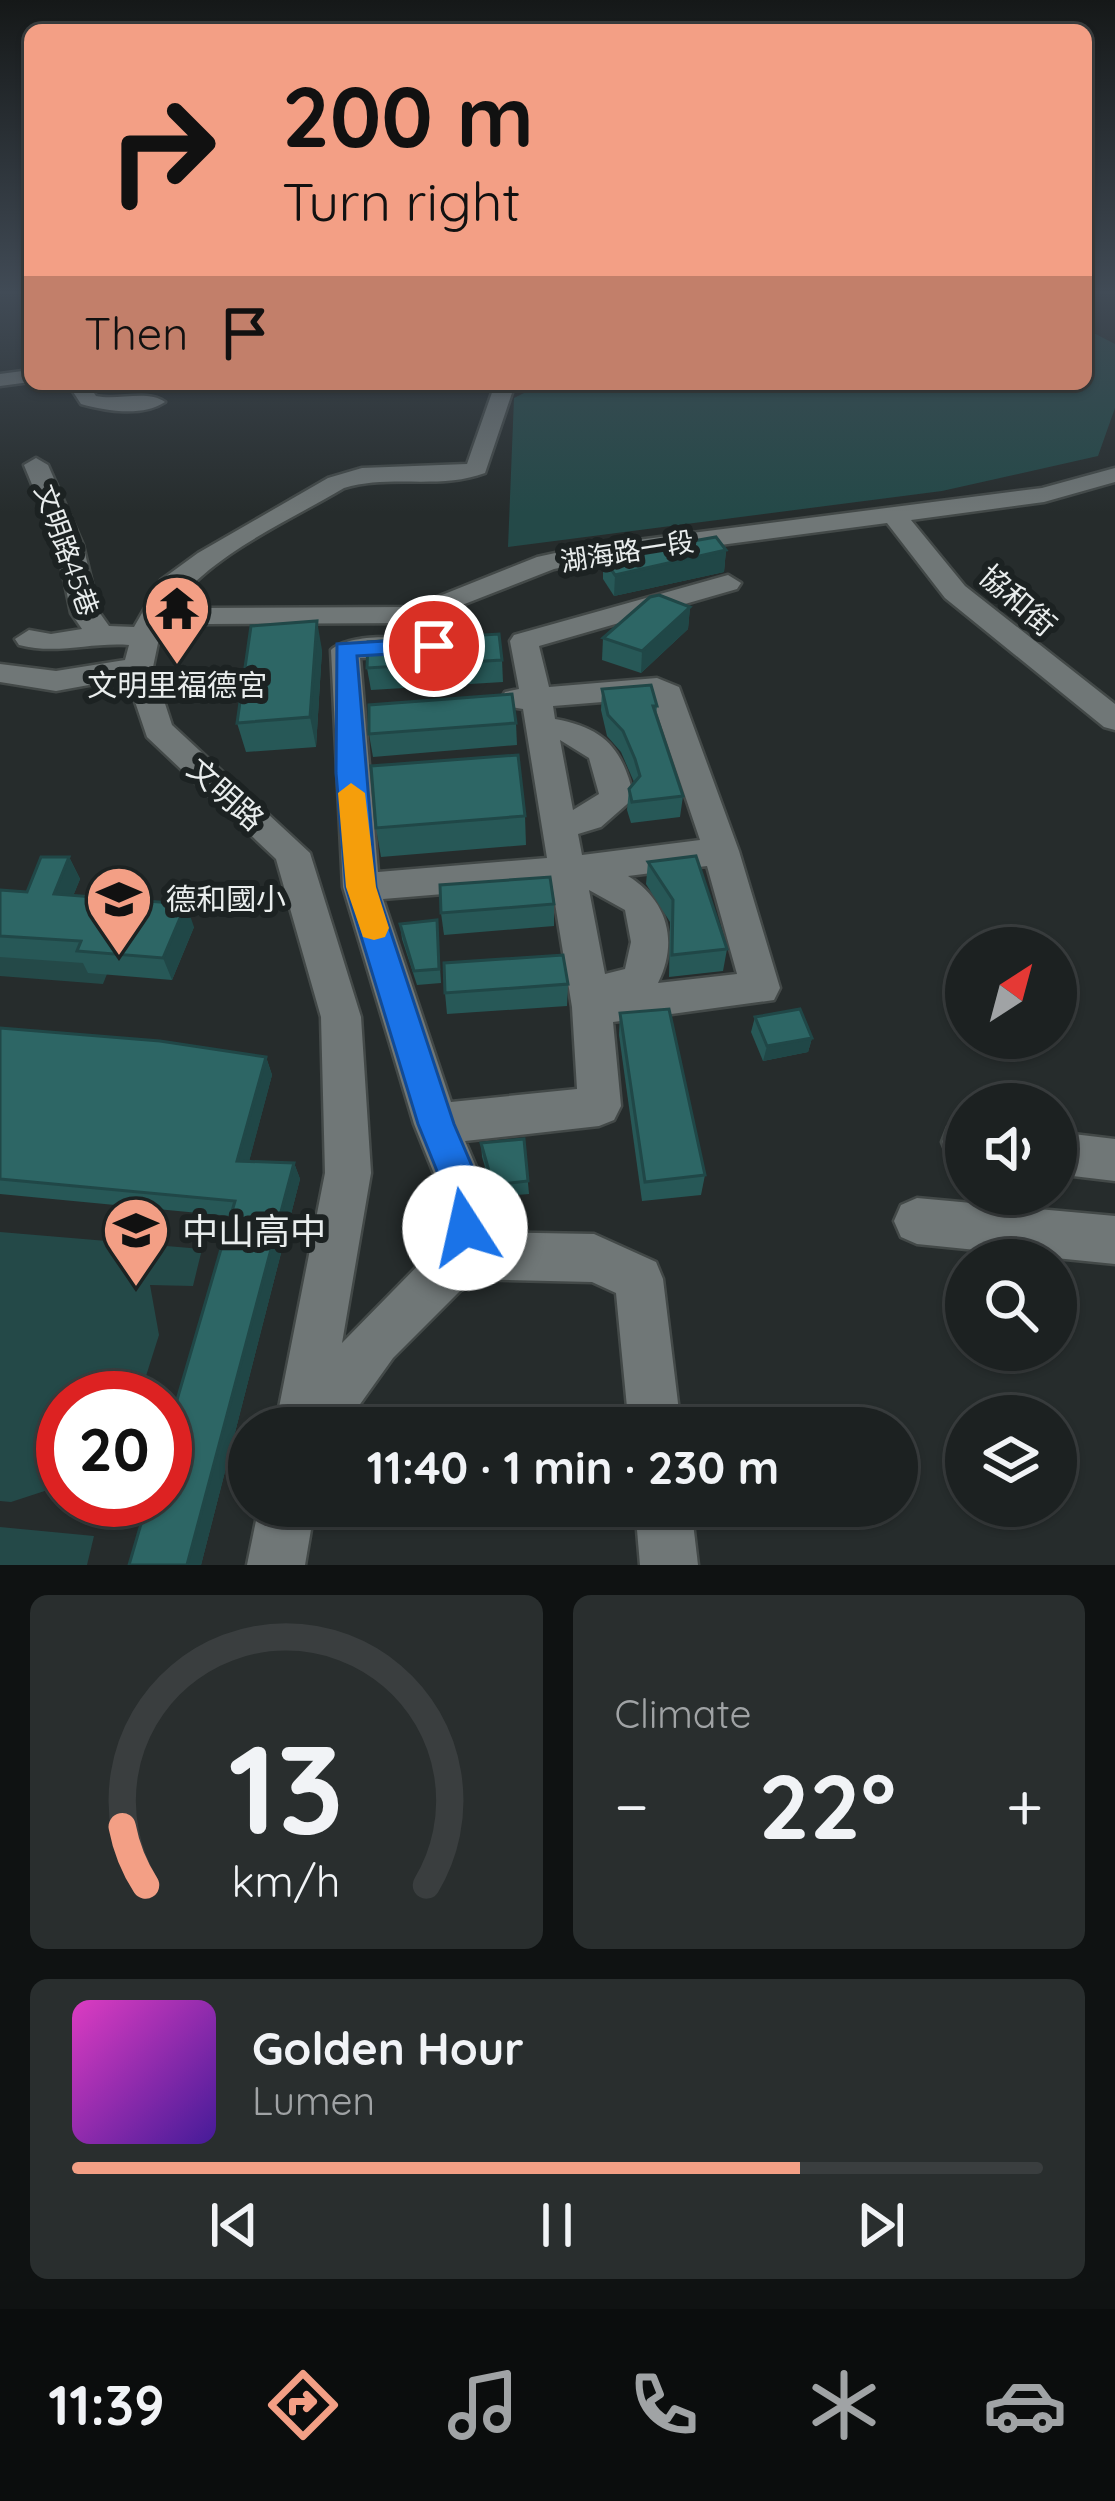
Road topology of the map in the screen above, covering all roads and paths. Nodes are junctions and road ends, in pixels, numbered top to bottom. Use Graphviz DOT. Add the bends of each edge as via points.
graph roads {
  1 [pos="82,390"];
  2 [pos="504,390"];
  3 [pos="154,402"];
  4 [pos="36,465"];
  5 [pos="1115,475"];
  6 [pos="893,514"];
  7 [pos="728,583"];
  8 [pos="100,634"];
  9 [pos="29,639"];
  10 [pos="434,646"];
  11 [pos="143,652"];
  12 [pos="0,673"];
  13 [pos="489,700"];
  14 [pos="395,704"];
  15 [pos="349,706"];
  16 [pos="538,713"];
  17 [pos="1115,720"];
  18 [pos="561,826"];
  19 [pos="721,850"];
  20 [pos="570,874"];
  21 [pos="361,887"];
  22 [pos="591,1000"];
  23 [pos="436,1124"];
  24 [pos="1077,1155"];
  25 [pos="1115,1160"];
  26 [pos="917,1221"];
  27 [pos="1115,1240"];
  28 [pos="462,1256"];
  29 [pos="306,1407"];
  30 [pos="327,1407"];
  31 [pos="653,1407"];
  32 [pos="283,1527"];
  33 [pos="665,1527"];
  34 [pos="276,1565"];
  35 [pos="669,1565"];
  1 -- 3 [label="street" via="108,405"];
  2 -- 11 [label="street" via="477,468 336,483 188,572 158,601"];
  4 -- 8 [label="street, 文明路45巷" via="70,545 85,613"];
  5 -- 6 [label="street, 湖海路一段" via="1044,495"];
  6 -- 11 [label="street, 湖海路一段" via="546,563 416,615 204,616"];
  6 -- 17 [label="street, 協和街" via="956,592"];
  7 -- 16 [label="street" via="513,642"];
  8 -- 9 [label="street, 文明路45巷" via="51,644"];
  8 -- 11 [label="street, 文明路45巷"];
  10 -- 15 [label="street" via="345,650"];
  11 -- 12 [label="street" via="56,681"];
  11 -- 29 [label="street, 文明路" via="158,730 292,853 341,1017 348,1173"];
  13 -- 16 [label="street"];
  14 -- 15 [label="street"];
  15 -- 21 [label="street"];
  16 -- 18 [label="street"];
  16 -- 18 [label="street" via="592,738 613,773 617,798 610,806"];
  16 -- 19 [label="street" via="657,688 668,694"];
  18 -- 20 [label="street"];
  19 -- 20 [label="street"];
  19 -- 22 [label="street" via="766,1000"];
  20 -- 21 [label="street"];
  20 -- 22 [label="street"];
  20 -- 22 [label="street" via="626,888 644,913 651,945 638,982"];
  21 -- 23 [label="street"];
  22 -- 23 [label="street" via="599,1106"];
  23 -- 28 [label="street" via="468,1201"];
  24 -- 25 [label="street"];
  26 -- 27 [label="street"];
  28 -- 30 [label="street" via="376,1340"];
  28 -- 31 [label="street" via="594,1258 639,1279"];
  32 -- 34 [label="street"];
  33 -- 35 [label="street"];
}
